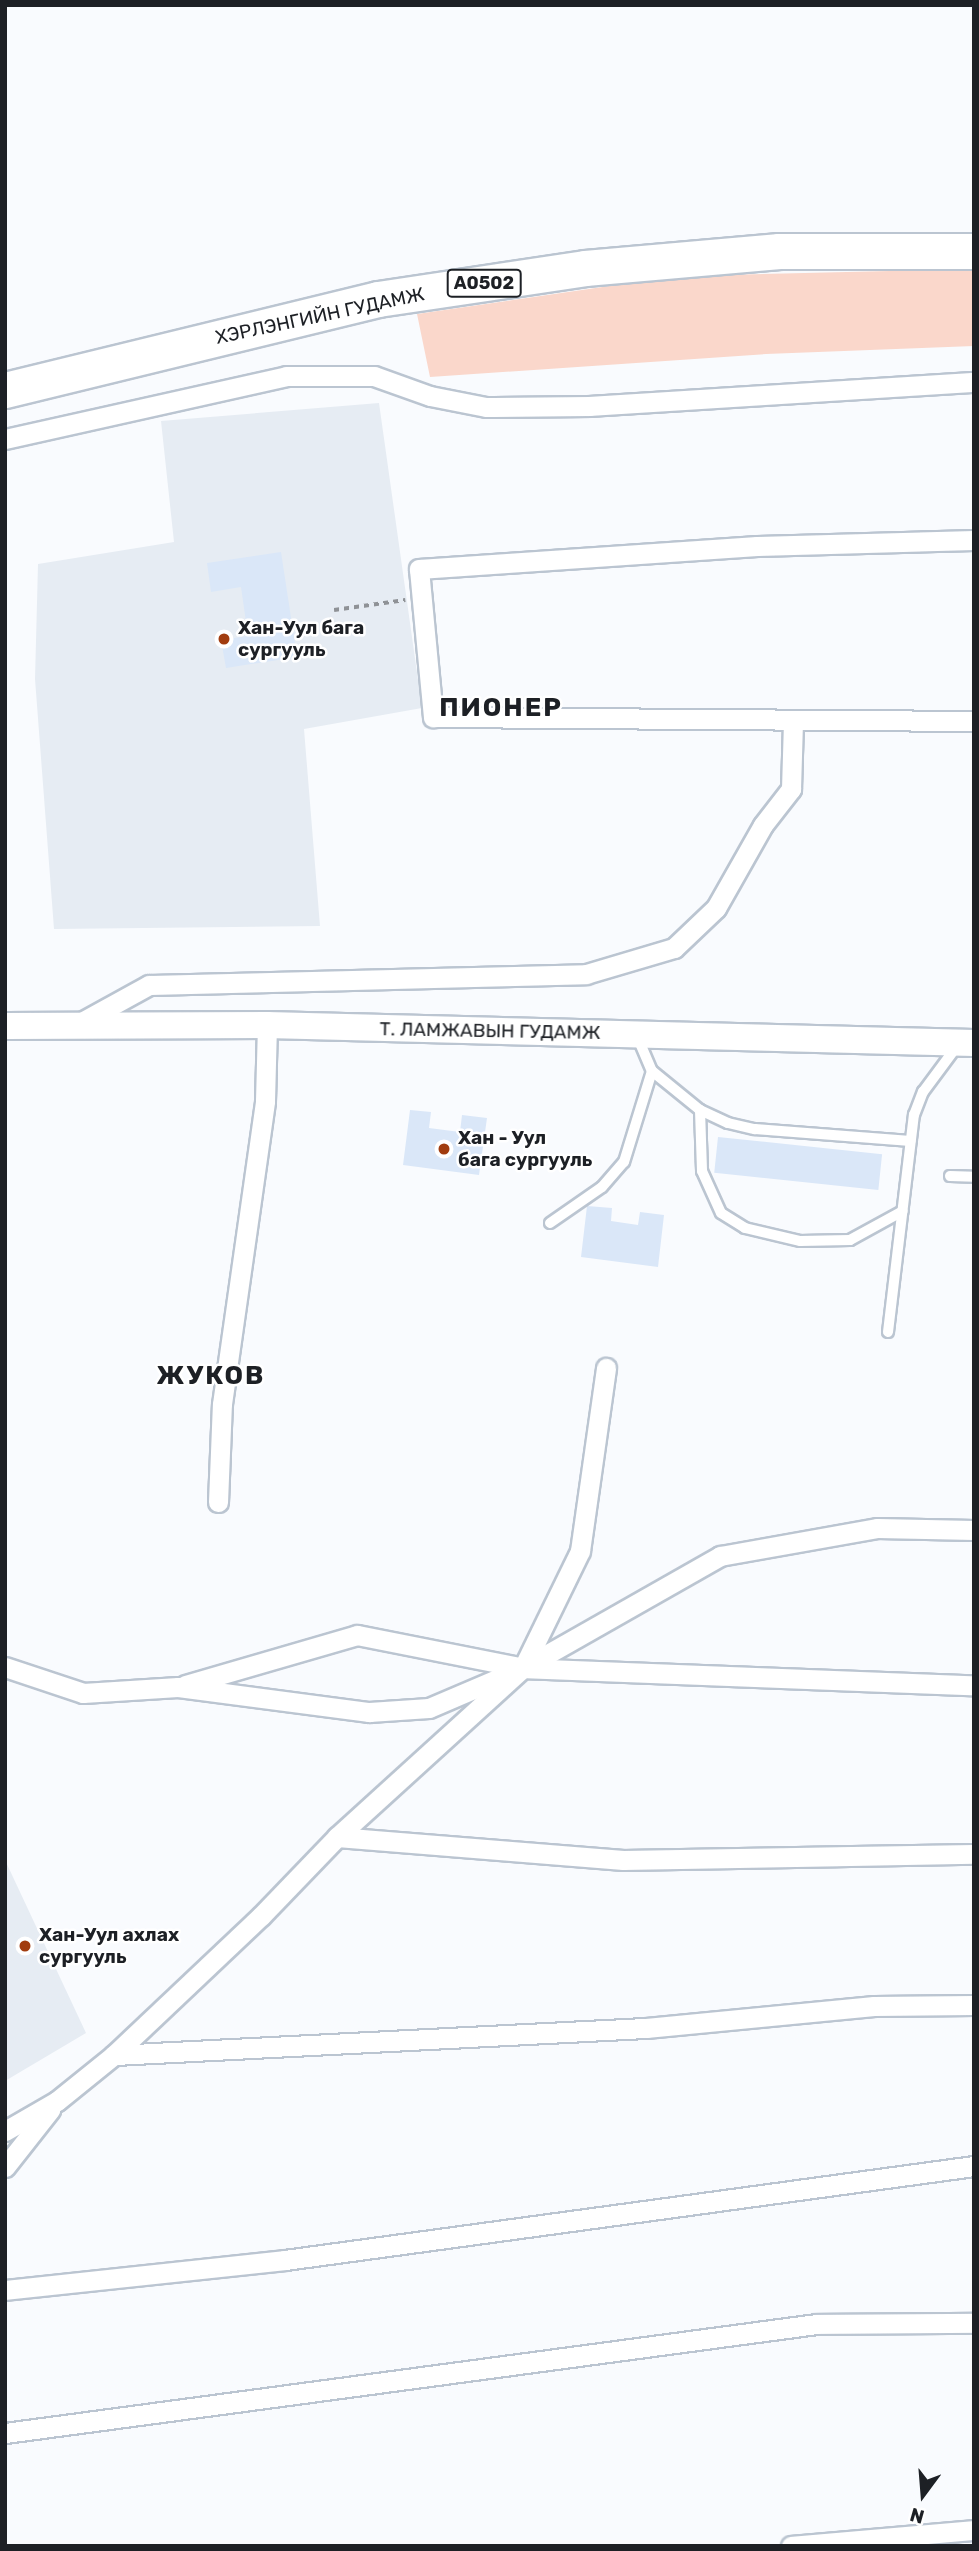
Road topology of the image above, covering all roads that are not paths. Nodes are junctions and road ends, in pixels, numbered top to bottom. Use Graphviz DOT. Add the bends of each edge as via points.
graph roads {
  1 [pos="974,251"];
  2 [pos="974,382"];
  3 [pos="5,390"];
  4 [pos="5,439"];
  5 [pos="974,540"];
  6 [pos="793,720"];
  7 [pos="974,721"];
  8 [pos="78,1024"];
  9 [pos="267,1025"];
  10 [pos="5,1026"];
  11 [pos="636,1035"];
  12 [pos="967,1043"];
  13 [pos="652,1071"];
  14 [pos="701,1110"];
  15 [pos="911,1142"];
  16 [pos="950,1176"];
  17 [pos="974,1177"];
  18 [pos="903,1211"];
  19 [pos="550,1223"];
  20 [pos="888,1332"];
  21 [pos="606,1368"];
  22 [pos="218,1502"];
  23 [pos="974,1530"];
  24 [pos="5,1667"];
  25 [pos="523,1668"];
  26 [pos="974,1685"];
  27 [pos="178,1687"];
  28 [pos="337,1837"];
  29 [pos="974,1854"];
  30 [pos="974,2005"];
  31 [pos="114,2055"];
  32 [pos="57,2101"];
  33 [pos="5,2131"];
  34 [pos="974,2166"];
  35 [pos="5,2168"];
  36 [pos="5,2290"];
  37 [pos="974,2323"];
  38 [pos="5,2433"];
  39 [pos="974,2530"];
  40 [pos="930,2540"];
  41 [pos="790,2546"];
  1 -- 3 [label="highway, ХЭРЛЭНГИЙН ГУДАМЖ / A0502" via="779,251 585,268 378,299"];
  2 -- 4 [label="street" via="590,406 486,407 430,396 374,376 286,376"];
  5 -- 6 [label="street" via="757,546 419,569 433,717"];
  6 -- 7 [label="street"];
  6 -- 8 [label="street" via="791,789 764,825 716,908 674,948 586,974 149,985"];
  8 -- 9 [label="street, Т. ЛАМЖАВЫН ГУДАМЖ"];
  8 -- 10 [label="street, Т. ЛАМЖАВЫН ГУДАМЖ"];
  9 -- 11 [label="street, Т. ЛАМЖАВЫН ГУДАМЖ"];
  9 -- 22 [label="street" via="265,1101 222,1404"];
  11 -- 12 [label="street, Т. ЛАМЖАВЫН ГУДАМЖ"];
  11 -- 13 [label="lane"];
  12 -- 15 [label="lane" via="923,1092"];
  13 -- 14 [label="lane"];
  13 -- 19 [label="lane" via="624,1163 602,1187"];
  14 -- 15 [label="lane" via="755,1129"];
  14 -- 18 [label="lane" via="702,1171 721,1213 744,1228 800,1241 850,1240"];
  15 -- 18 [label="lane"];
  16 -- 17 [label="lane"];
  18 -- 20 [label="lane"];
  21 -- 25 [label="street" via="580,1551"];
  23 -- 25 [label="street" via="877,1528 720,1556"];
  24 -- 27 [label="street" via="83,1693"];
  25 -- 26 [label="street"];
  25 -- 27 [label="street" via="429,1708 369,1712"];
  25 -- 27 [label="street" via="357,1635"];
  25 -- 28 [label="street"];
  28 -- 29 [label="street" via="623,1860"];
  28 -- 31 [label="street"];
  30 -- 31 [label="street" via="874,2006 646,2028"];
  31 -- 32 [label="street"];
  32 -- 33 [label="street"];
  32 -- 35 [label="street"];
  34 -- 36 [label="street" via="285,2260"];
  37 -- 38 [label="street" via="816,2324"];
  39 -- 40 [label="street"];
  40 -- 41 [label="street"];
}
